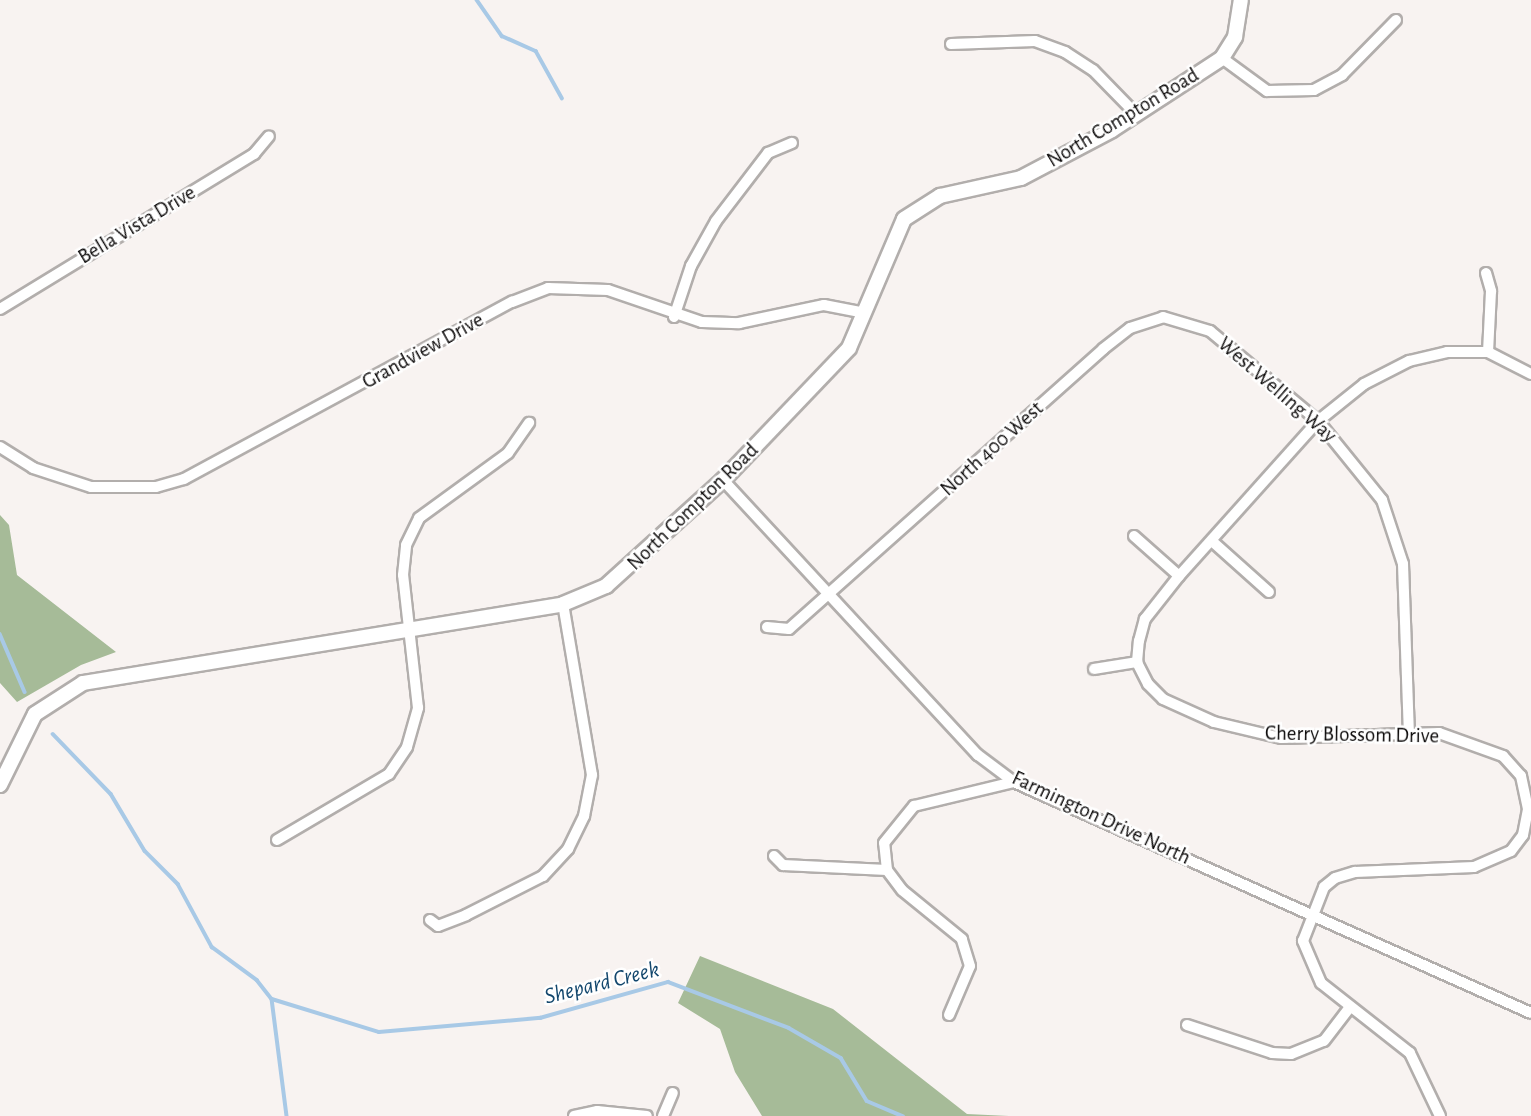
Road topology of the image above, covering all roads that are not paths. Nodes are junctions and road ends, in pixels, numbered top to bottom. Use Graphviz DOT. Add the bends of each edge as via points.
graph roads {
  1 [pos="1241,0"];
  2 [pos="1396,20"];
  3 [pos="951,44"];
  4 [pos="1222,58"];
  5 [pos="1136,114"];
  6 [pos="269,136"];
  7 [pos="792,143"];
  8 [pos="1486,273"];
  9 [pos="0,309"];
  10 [pos="865,313"];
  11 [pos="674,317"];
  12 [pos="1163,317"];
  13 [pos="1488,352"];
  14 [pos="1531,373"];
  15 [pos="1318,421"];
  16 [pos="529,423"];
  17 [pos="0,447"];
  18 [pos="723,481"];
  19 [pos="1134,537"];
  20 [pos="1213,542"];
  21 [pos="1179,576"];
  22 [pos="1269,592"];
  23 [pos="830,596"];
  24 [pos="563,604"];
  25 [pos="767,627"];
  26 [pos="412,628"];
  27 [pos="1137,662"];
  28 [pos="1094,669"];
  29 [pos="1409,734"];
  30 [pos="1014,782"];
  31 [pos="0,785"];
  32 [pos="1527,837"];
  33 [pos="277,840"];
  34 [pos="775,856"];
  35 [pos="887,870"];
  36 [pos="1312,913"];
  37 [pos="430,920"];
  38 [pos="1350,1007"];
  39 [pos="1531,1013"];
  40 [pos="949,1015"];
  41 [pos="1187,1025"];
  42 [pos="673,1093"];
  43 [pos="574,1116"];
  44 [pos="647,1116"];
  45 [pos="663,1116"];
  46 [pos="1440,1116"];
  1 -- 4 [label="street, North Compton Road" via="1235,37"];
  2 -- 4 [label="street" via="1342,75 1314,90 1267,91"];
  3 -- 5 [label="street" via="1035,41 1065,52 1093,69"];
  4 -- 5 [label="street, North Compton Road"];
  5 -- 10 [label="street, North Compton Road" via="1021,178 920,205 892,237"];
  6 -- 9 [label="street, Bella Vista Drive" via="254,154"];
  7 -- 11 [label="street" via="768,153 716,221 691,266"];
  8 -- 13 [label="street" via="1491,291"];
  10 -- 11 [label="street, Grandview Drive" via="824,305 739,323"];
  10 -- 18 [label="street, North Compton Road" via="849,348"];
  11 -- 17 [label="street, Grandview Drive" via="608,290 548,288 512,302 217,465 156,487 91,487 60,479"];
  12 -- 15 [label="street, West Welling Way" via="1210,331"];
  12 -- 23 [label="street, North 400 West" via="1130,328 1103,349"];
  13 -- 14 [label="street"];
  13 -- 15 [label="street" via="1447,352 1409,361 1364,384"];
  15 -- 20 [label="street"];
  15 -- 29 [label="street, West Welling Way" via="1359,465 1396,535 1403,564"];
  16 -- 26 [label="street" via="508,453 419,518 407,545 403,575"];
  18 -- 23 [label="street, Farmington Drive North"];
  18 -- 24 [label="street, North Compton Road" via="626,573"];
  19 -- 21 [label="street"];
  20 -- 21 [label="street"];
  20 -- 22 [label="street"];
  21 -- 27 [label="street" via="1144,619"];
  23 -- 25 [label="street, North 400 West" via="789,629"];
  23 -- 30 [label="street, Farmington Drive North" via="978,755"];
  24 -- 26 [label="street, North Compton Road"];
  24 -- 37 [label="street" via="592,775 584,816 568,849 543,876 438,926"];
  26 -- 31 [label="street, North Compton Road" via="83,682 36,714"];
  26 -- 33 [label="street" via="418,708 407,747 389,774"];
  27 -- 28 [label="street"];
  27 -- 29 [label="street, Cherry Blossom Drive" via="1148,684 1163,699 1248,733 1280,738"];
  29 -- 32 [label="street, Cherry Blossom Drive" via="1439,733 1503,756 1521,776 1528,809"];
  30 -- 35 [label="street" via="914,806 884,843"];
  30 -- 36 [label="street, Farmington Drive North"];
  32 -- 36 [label="street, Cherry Blossom Drive" via="1495,862 1474,867 1355,872 1335,878"];
  34 -- 35 [label="street" via="783,865"];
  35 -- 40 [label="street" via="902,890 962,939 970,966"];
  36 -- 38 [label="street" via="1303,942 1309,964 1321,983"];
  36 -- 39 [label="street, Farmington Drive North"];
  38 -- 41 [label="street" via="1324,1041 1290,1054 1272,1053"];
  38 -- 46 [label="street" via="1410,1053"];
  42 -- 45 [label="street"];
  43 -- 44 [label="street" via="597,1111"];
}
